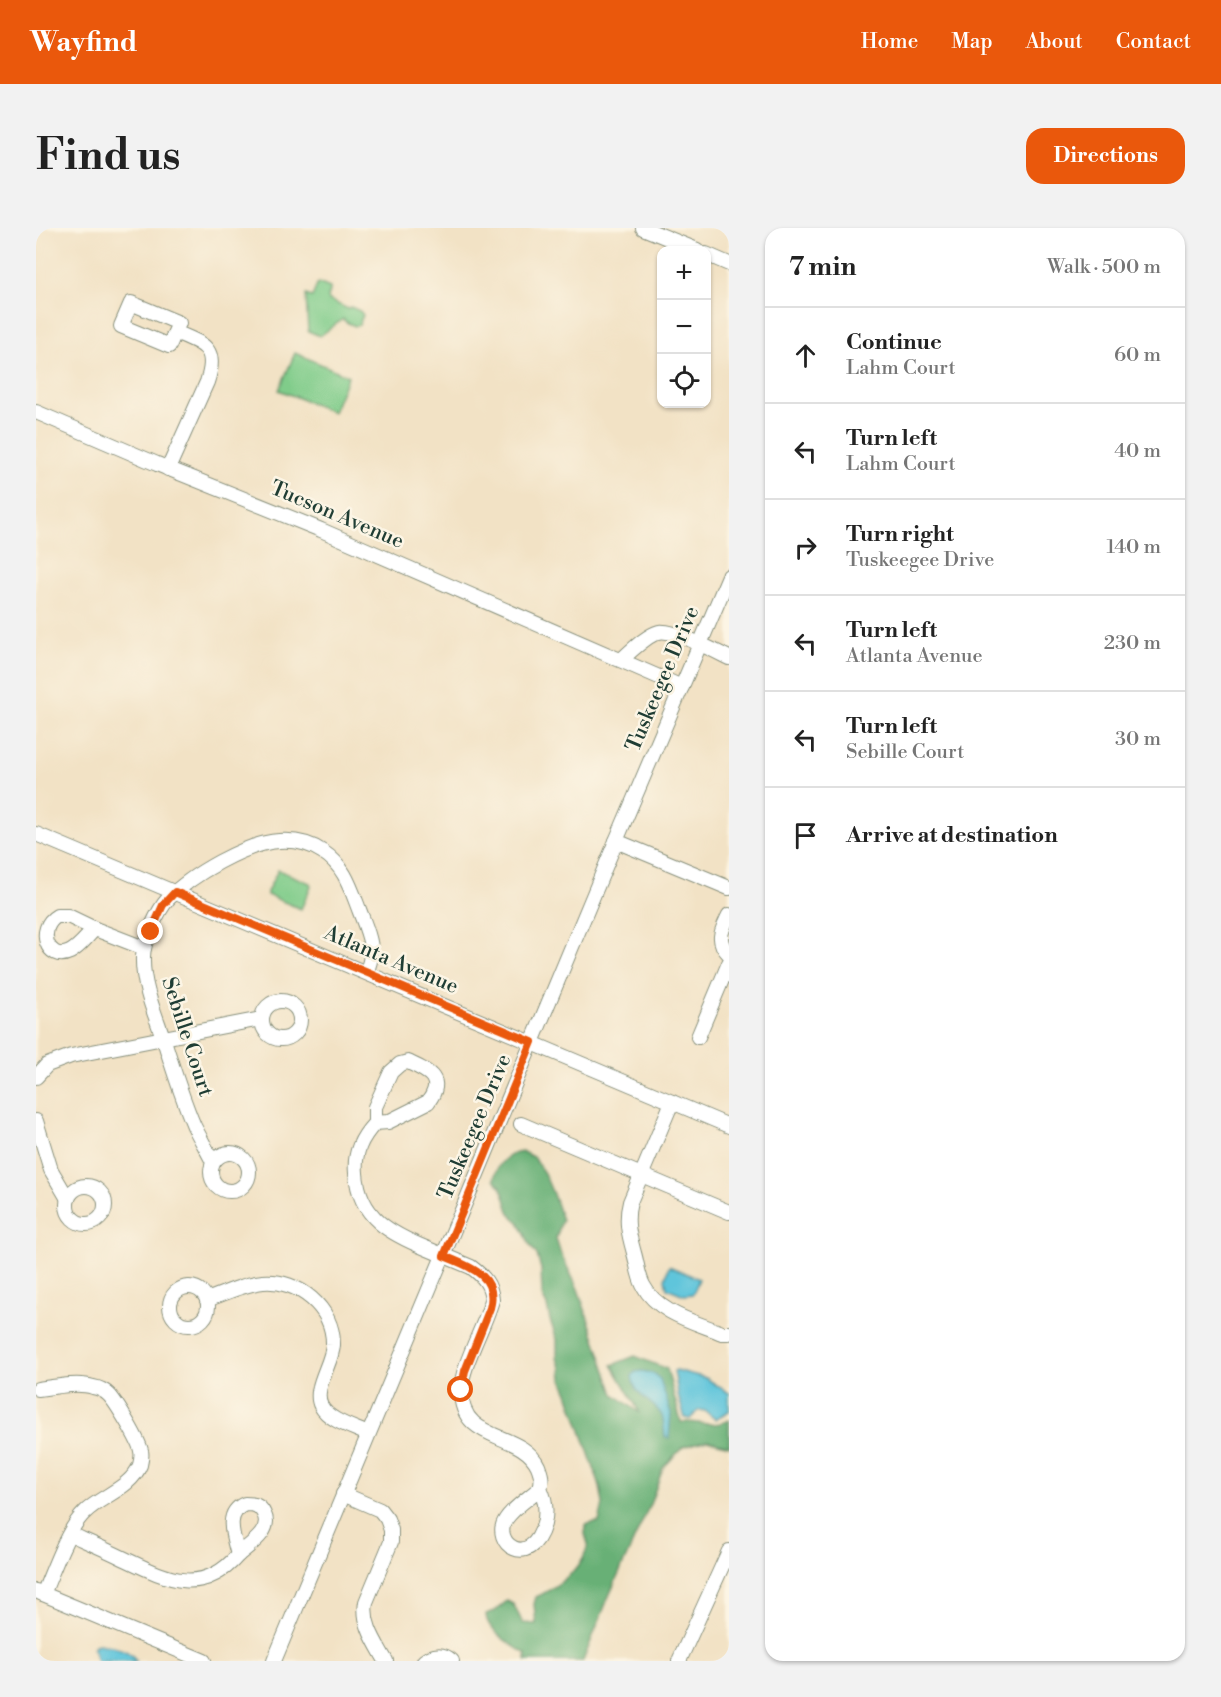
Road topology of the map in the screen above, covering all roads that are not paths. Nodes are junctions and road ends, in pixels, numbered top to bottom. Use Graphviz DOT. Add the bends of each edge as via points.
graph roads {
  1 [pos="643,228"];
  2 [pos="687,246"];
  3 [pos="711,256"];
  4 [pos="729,264"];
  5 [pos="175,332"];
  6 [pos="36,412"];
  7 [pos="168,469"];
  8 [pos="729,576"];
  9 [pos="701,646"];
  10 [pos="729,658"];
  11 [pos="621,660"];
  12 [pos="682,687"];
  13 [pos="36,834"];
  14 [pos="616,841"];
  15 [pos="729,888"];
  16 [pos="175,892"];
  17 [pos="729,915"];
  18 [pos="95,929"];
  19 [pos="144,948"];
  20 [pos="729,954"];
  21 [pos="729,963"];
  22 [pos="366,972"];
  23 [pos="261,1019"];
  24 [pos="698,1037"];
  25 [pos="164,1039"];
  26 [pos="532,1042"];
  27 [pos="36,1077"];
  28 [pos="672,1102"];
  29 [pos="36,1121"];
  30 [pos="375,1123"];
  31 [pos="521,1124"];
  32 [pos="729,1126"];
  33 [pos="213,1162"];
  34 [pos="640,1175"];
  35 [pos="68,1199"];
  36 [pos="729,1212"];
  37 [pos="444,1256"];
  38 [pos="207,1300"];
  39 [pos="729,1333"];
  40 [pos="37,1390"];
  41 [pos="368,1434"];
  42 [pos="540,1488"];
  43 [pos="343,1494"];
  44 [pos="70,1534"];
  45 [pos="729,1551"];
  46 [pos="238,1555"];
  47 [pos="39,1593"];
  48 [pos="176,1656"];
  49 [pos="204,1661"];
  50 [pos="274,1661"];
  51 [pos="386,1661"];
  52 [pos="424,1661"];
  53 [pos="452,1661"];
  54 [pos="679,1661"];
  1 -- 2 [label="street"];
  3 -- 4 [label="street"];
  5 -- 7 [label="street" via="202,345 212,363"];
  6 -- 7 [label="street, Tucson Avenue"];
  7 -- 11 [label="street, Tucson Avenue" via="321,530"];
  8 -- 9 [label="street, Tuskeegee Drive"];
  9 -- 10 [label="street"];
  9 -- 11 [label="street" via="660,632"];
  9 -- 12 [label="street, Tuskeegee Drive"];
  11 -- 12 [label="street, Tucson Avenue"];
  12 -- 14 [label="street, Tuskeegee Drive"];
  13 -- 16 [label="street, Atlanta Avenue"];
  14 -- 15 [label="street"];
  14 -- 26 [label="street, Tuskeegee Drive"];
  16 -- 19 [label="street, Sebille Court" via="163,905"];
  16 -- 22 [label="street, Atlanta Avenue"];
  16 -- 22 [label="street" via="215,864 265,843 293,841 313,846 333,859 346,876 371,941 371,960"];
  17 -- 20 [label="street" via="721,935"];
  18 -- 19 [label="street"];
  19 -- 25 [label="street, Sebille Court" via="146,982"];
  21 -- 24 [label="street"];
  22 -- 26 [label="street, Atlanta Avenue"];
  23 -- 25 [label="street"];
  25 -- 27 [label="street" via="62,1058 47,1065"];
  25 -- 33 [label="street, Sebille Court" via="194,1125"];
  26 -- 28 [label="street, Atlanta Avenue"];
  26 -- 37 [label="street, Tuskeegee Drive"];
  28 -- 32 [label="street, Atlanta Avenue"];
  28 -- 34 [label="street"];
  29 -- 35 [label="street" via="46,1157"];
  30 -- 30 [label="street" via="388,1122 428,1102 435,1084 429,1072 408,1062 396,1066 375,1107"];
  30 -- 37 [label="street" via="362,1139 355,1164 359,1190 368,1211 397,1236"];
  31 -- 34 [label="street"];
  34 -- 36 [label="street"];
  34 -- 39 [label="street" via="630,1202 627,1228 644,1286 668,1311"];
  37 -- 41 [label="street, Tuskeegee Drive"];
  37 -- 42 [label="street" via="481,1274 492,1292 490,1308 462,1381 462,1402 471,1421 481,1430 524,1449 532,1457 542,1480"];
  38 -- 41 [label="street" via="247,1285 272,1282 312,1298 325,1314 333,1345 319,1392 321,1406 331,1417"];
  40 -- 44 [label="street" via="89,1385 101,1389 109,1395 141,1450 140,1464 132,1477 85,1512"];
  41 -- 43 [label="street, Tuskeegee Drive"];
  43 -- 50 [label="street, Tuskeegee Drive"];
  43 -- 51 [label="street" via="380,1510 392,1530 364,1612"];
  44 -- 46 [label="street" via="147,1570 181,1581 215,1576"];
  44 -- 47 [label="street"];
  45 -- 54 [label="street"];
  47 -- 48 [label="street"];
  48 -- 49 [label="street"];
  52 -- 53 [label="street" via="441,1655"];
}
